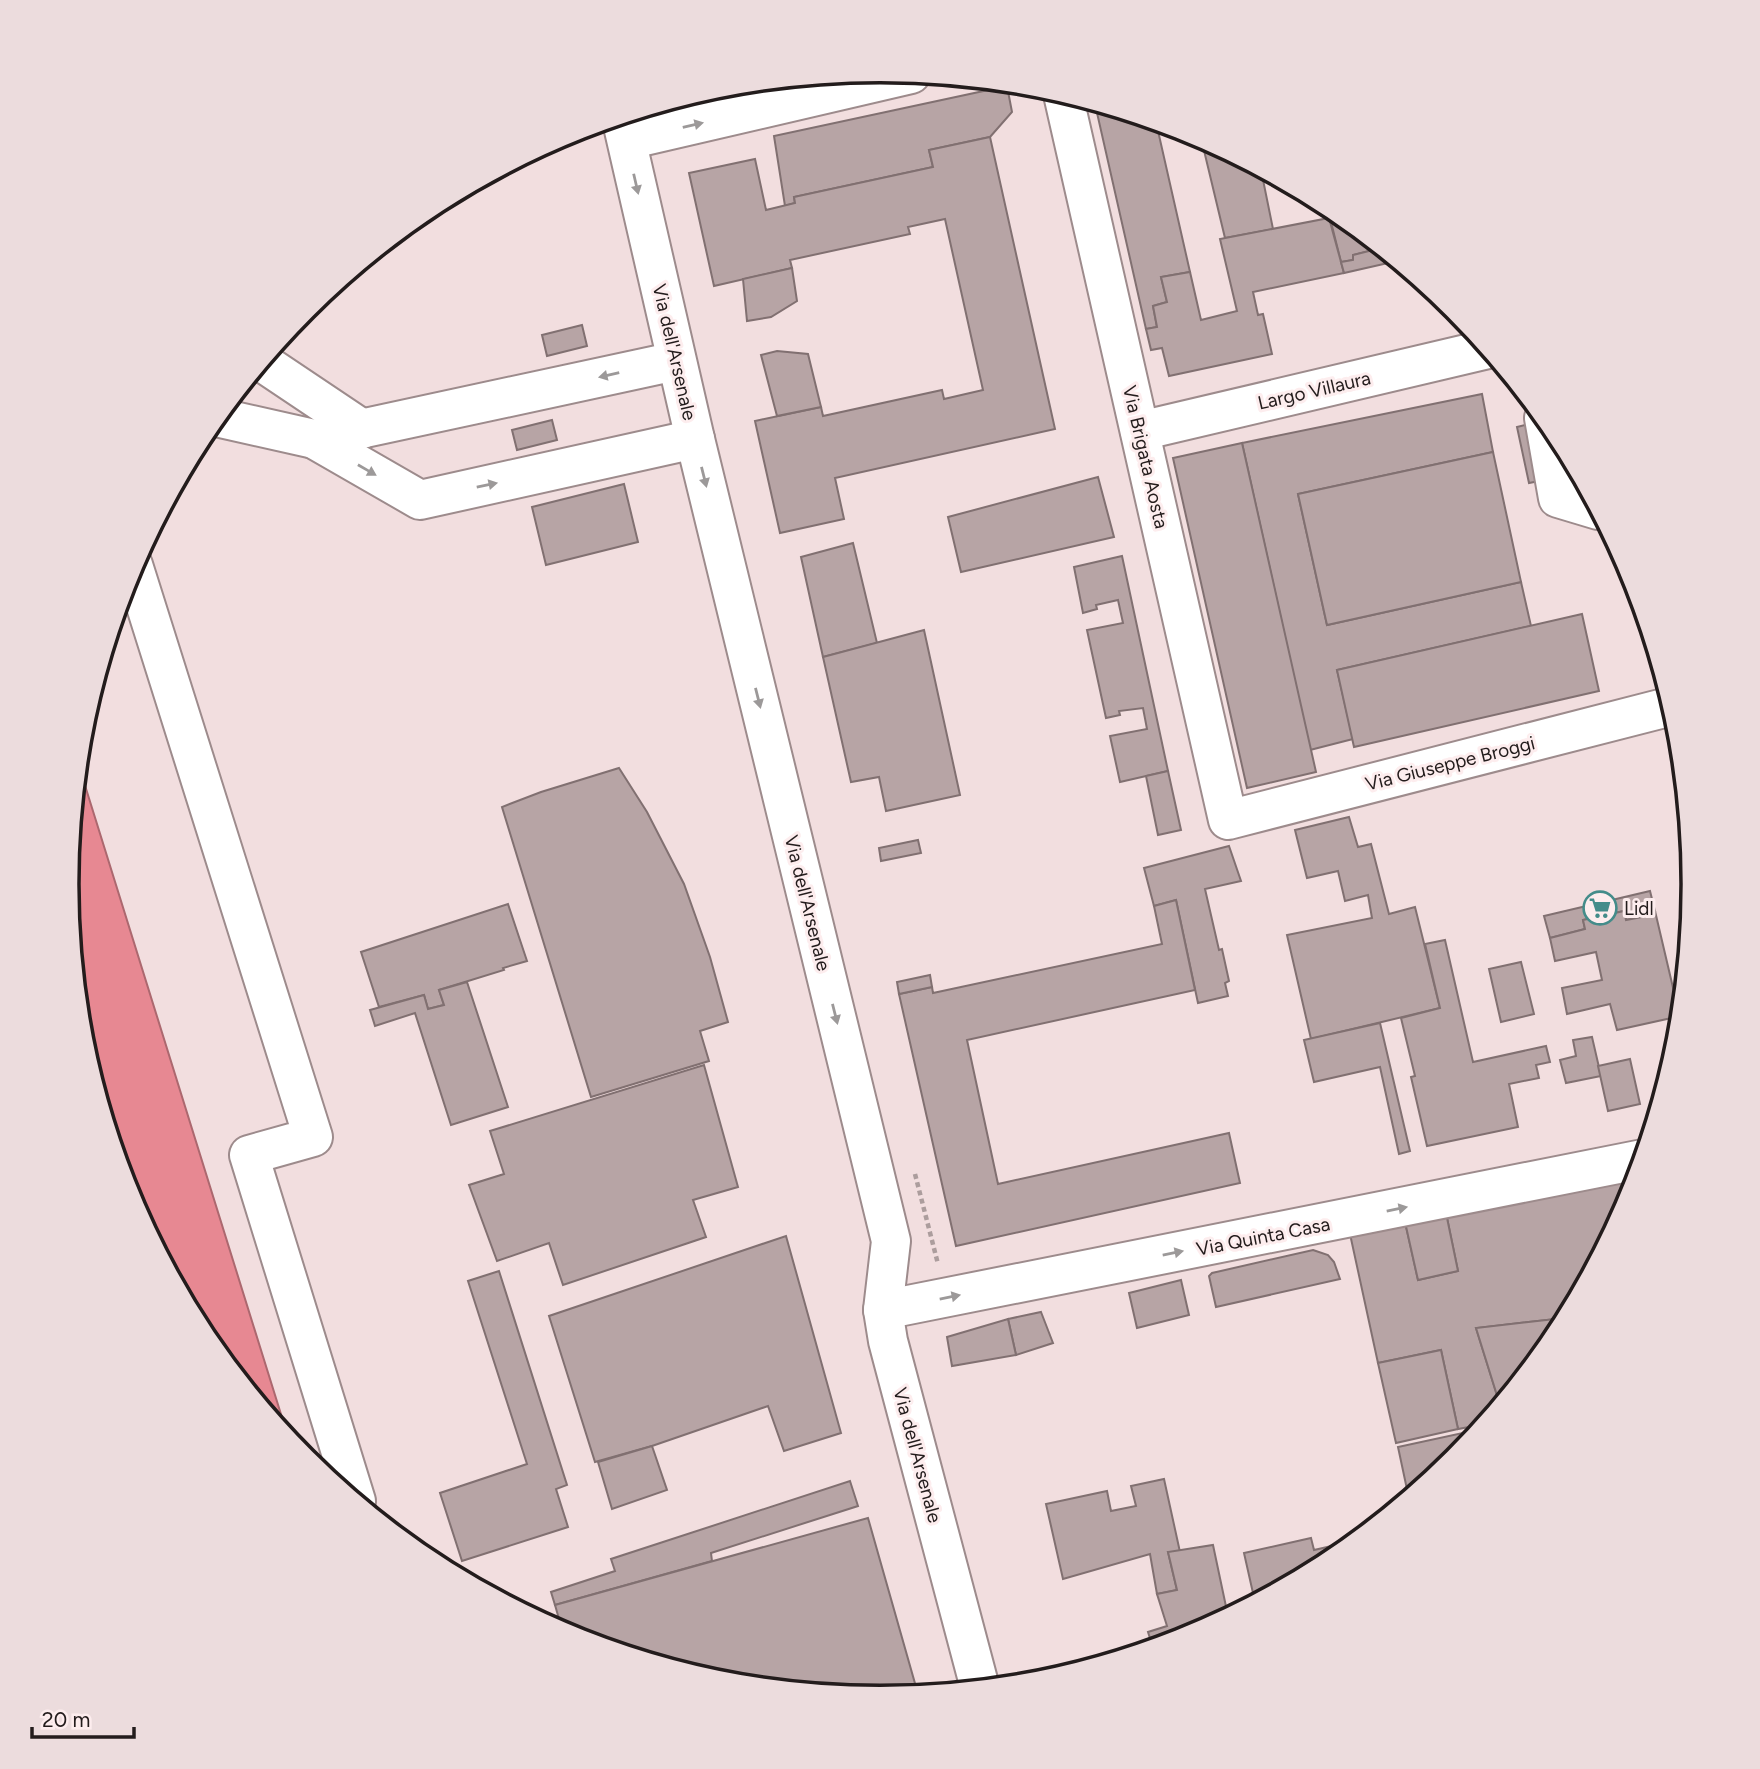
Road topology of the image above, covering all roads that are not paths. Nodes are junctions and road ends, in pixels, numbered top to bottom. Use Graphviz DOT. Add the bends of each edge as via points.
graph roads {
  1 [pos="860,84"];
  2 [pos="1066,106"];
  3 [pos="624,129"];
  4 [pos="1478,351"];
  5 [pos="676,360"];
  6 [pos="269,367"];
  7 [pos="228,420"];
  8 [pos="362,429"];
  9 [pos="1140,431"];
  10 [pos="314,439"];
  11 [pos="695,439"];
  12 [pos="1548,443"];
  13 [pos="1586,506"];
  14 [pos="138,582"];
  15 [pos="1661,709"];
  16 [pos="1228,820"];
  17 [pos="1632,1161"];
  18 [pos="883,1310"];
  19 [pos="351,1487"];
  20 [pos="978,1680"];
  3 -- 1 [label="street, one-way"];
  2 -- 9 [label="street, Via Brigata Aosta"];
  3 -- 5 [label="street, Via dell'Arsenale, one-way"];
  4 -- 9 [label="street, Largo Villaura"];
  5 -- 8 [label="street, one-way"];
  5 -- 11 [label="street, Via dell'Arsenale"];
  6 -- 8 [label="street"];
  7 -- 10 [label="street"];
  8 -- 10 [label="street"];
  9 -- 16 [label="street, Via Brigata Aosta"];
  10 -- 11 [label="street, one-way" via="420,499"];
  11 -- 18 [label="street, Via dell'Arsenale, one-way" via="891,1241"];
  12 -- 13 [label="street" via="1558,498"];
  14 -- 19 [label="street" via="313,1137 248,1155"];
  15 -- 16 [label="street, Via Giuseppe Broggi"];
  18 -- 17 [label="street, Via Quinta Casa, one-way"];
  18 -- 20 [label="street, Via dell'Arsenale"];
}
